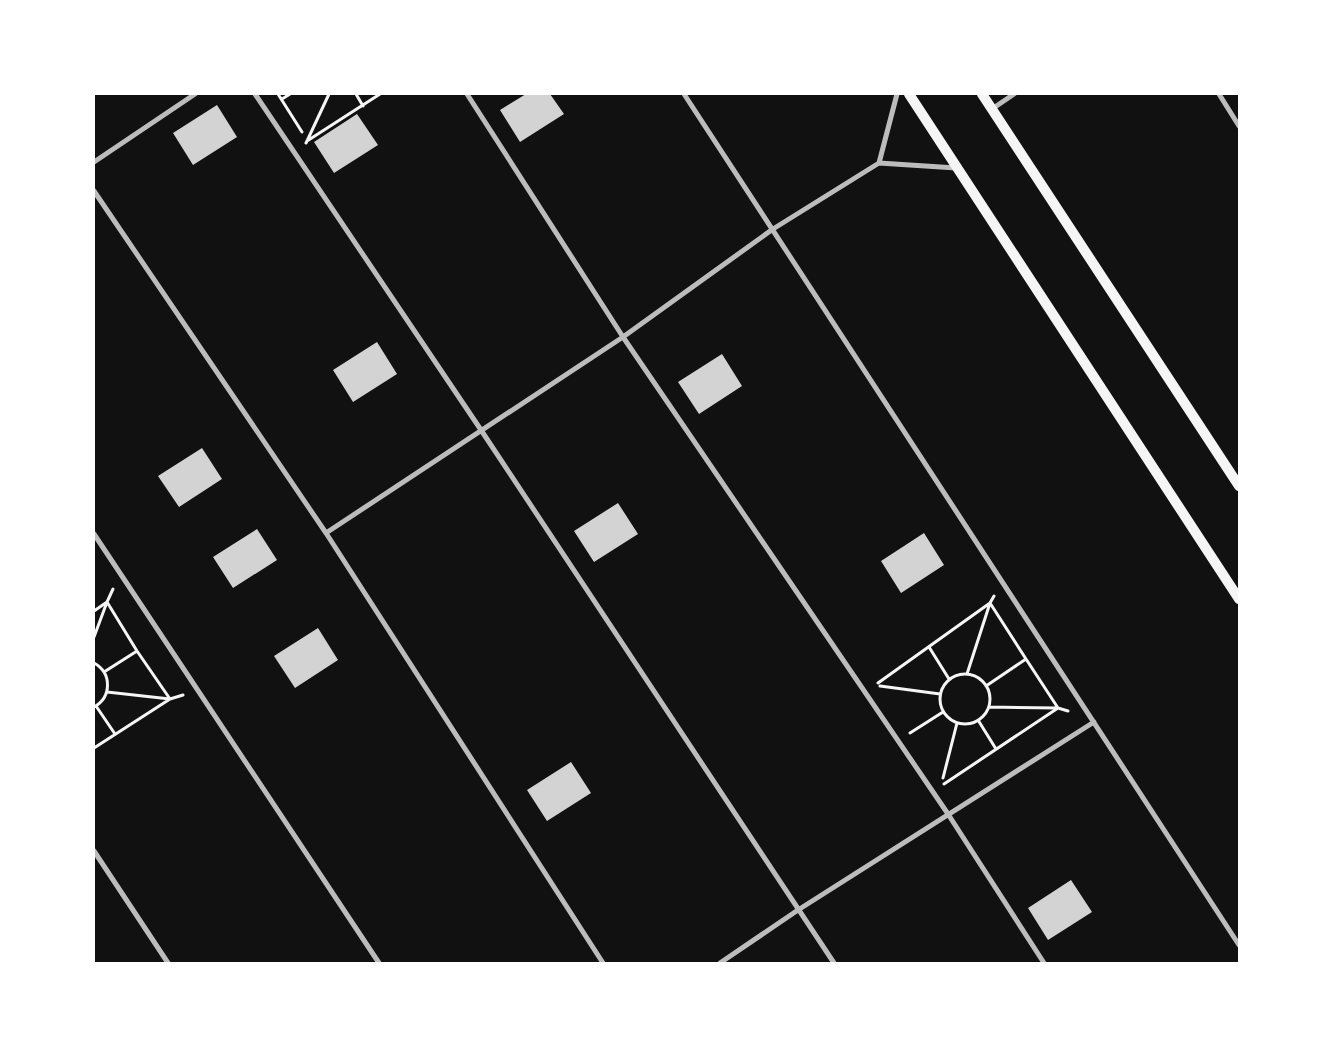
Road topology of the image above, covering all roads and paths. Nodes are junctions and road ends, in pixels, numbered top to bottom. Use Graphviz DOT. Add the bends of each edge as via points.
graph roads {
  1 [pos="195,94"];
  2 [pos="255,94"];
  3 [pos="278,94"];
  4 [pos="290,94"];
  5 [pos="329,94"];
  6 [pos="356,94"];
  7 [pos="380,94"];
  8 [pos="467,94"];
  9 [pos="684,94"];
  10 [pos="898,94"];
  11 [pos="909,94"];
  12 [pos="982,94"];
  13 [pos="1014,94"];
  14 [pos="1219,94"];
  15 [pos="282,99"];
  16 [pos="362,106"];
  17 [pos="992,109"];
  18 [pos="1239,126"];
  19 [pos="307,141"];
  20 [pos="300,160"];
  21 [pos="94,162"];
  22 [pos="879,163"];
  23 [pos="958,168"];
  24 [pos="94,191"];
  25 [pos="773,229"];
  26 [pos="623,336"];
  27 [pos="482,430"];
  28 [pos="1239,486"];
  29 [pos="94,534"];
  30 [pos="326,534"];
  31 [pos="120,575"];
  32 [pos="1001,579"];
  33 [pos="1239,599"];
  34 [pos="107,602"];
  35 [pos="990,603"];
  36 [pos="94,611"];
  37 [pos="94,637"];
  38 [pos="929,647"];
  39 [pos="137,652"];
  40 [pos="1026,659"];
  41 [pos="94,663"];
  42 [pos="104,672"];
  43 [pos="967,674"];
  44 [pos="949,679"];
  45 [pos="986,686"];
  46 [pos="198,691"];
  47 [pos="106,692"];
  48 [pos="940,694"];
  49 [pos="170,699"];
  50 [pos="95,706"];
  51 [pos="989,707"];
  52 [pos="1058,708"];
  53 [pos="943,712"];
  54 [pos="978,720"];
  55 [pos="1094,722"];
  56 [pos="957,723"];
  57 [pos="115,734"];
  58 [pos="909,734"];
  59 [pos="94,748"];
  60 [pos="996,750"];
  61 [pos="948,814"];
  62 [pos="94,851"];
  63 [pos="798,910"];
  64 [pos="1239,945"];
  65 [pos="168,963"];
  66 [pos="379,963"];
  67 [pos="603,963"];
  68 [pos="720,963"];
  69 [pos="834,963"];
  70 [pos="1044,963"];
  1 -- 21 [label="street"];
  2 -- 20 [label="street"];
  3 -- 15 [label="path"];
  4 -- 15 [label="path"];
  5 -- 19 [label="path"];
  6 -- 16 [label="path"];
  7 -- 16 [label="path"];
  8 -- 26 [label="street"];
  9 -- 25 [label="street"];
  10 -- 22 [label="street"];
  11 -- 23 [label="main road"];
  12 -- 17 [label="main road"];
  13 -- 17 [label="street"];
  14 -- 18 [label="street"];
  15 -- 19 [label="path"];
  16 -- 19 [label="path"];
  17 -- 28 [label="main road"];
  19 -- 20 [label="path"];
  20 -- 27 [label="street"];
  22 -- 23 [label="street"];
  22 -- 25 [label="street"];
  23 -- 33 [label="main road"];
  24 -- 30 [label="street"];
  25 -- 26 [label="street"];
  25 -- 32 [label="street"];
  26 -- 27 [label="street"];
  26 -- 61 [label="street"];
  27 -- 30 [label="street"];
  27 -- 63 [label="street"];
  29 -- 31 [label="street"];
  30 -- 67 [label="street"];
  31 -- 34 [label="path"];
  31 -- 46 [label="street"];
  32 -- 35 [label="path"];
  32 -- 55 [label="street"];
  34 -- 36 [label="path"];
  34 -- 37 [label="path"];
  34 -- 39 [label="path"];
  35 -- 38 [label="path"];
  35 -- 40 [label="path"];
  35 -- 43 [label="path"];
  38 -- 44 [label="path"];
  38 -- 48 [label="path" via="874,685"];
  39 -- 42 [label="path"];
  39 -- 49 [label="path"];
  40 -- 45 [label="path"];
  40 -- 52 [label="path"];
  41 -- 42 [label="path"];
  42 -- 47 [label="path" via="108,682"];
  43 -- 44 [label="path"];
  43 -- 45 [label="path" via="978,677"];
  44 -- 48 [label="path"];
  45 -- 51 [label="path" via="990,696"];
  46 -- 49 [label="path"];
  46 -- 66 [label="street"];
  47 -- 49 [label="path"];
  47 -- 50 [label="path" via="103,700"];
  48 -- 53 [label="path"];
  49 -- 57 [label="path"];
  50 -- 57 [label="path"];
  51 -- 52 [label="path"];
  51 -- 54 [label="path"];
  52 -- 60 [label="path"];
  53 -- 56 [label="path"];
  53 -- 58 [label="path"];
  54 -- 56 [label="path" via="968,724"];
  54 -- 60 [label="path"];
  55 -- 61 [label="street"];
  55 -- 64 [label="street"];
  56 -- 60 [label="path" via="941,786"];
  57 -- 59 [label="path"];
  61 -- 63 [label="street"];
  61 -- 70 [label="street"];
  62 -- 65 [label="street"];
  63 -- 68 [label="street"];
  63 -- 69 [label="street"];
}
